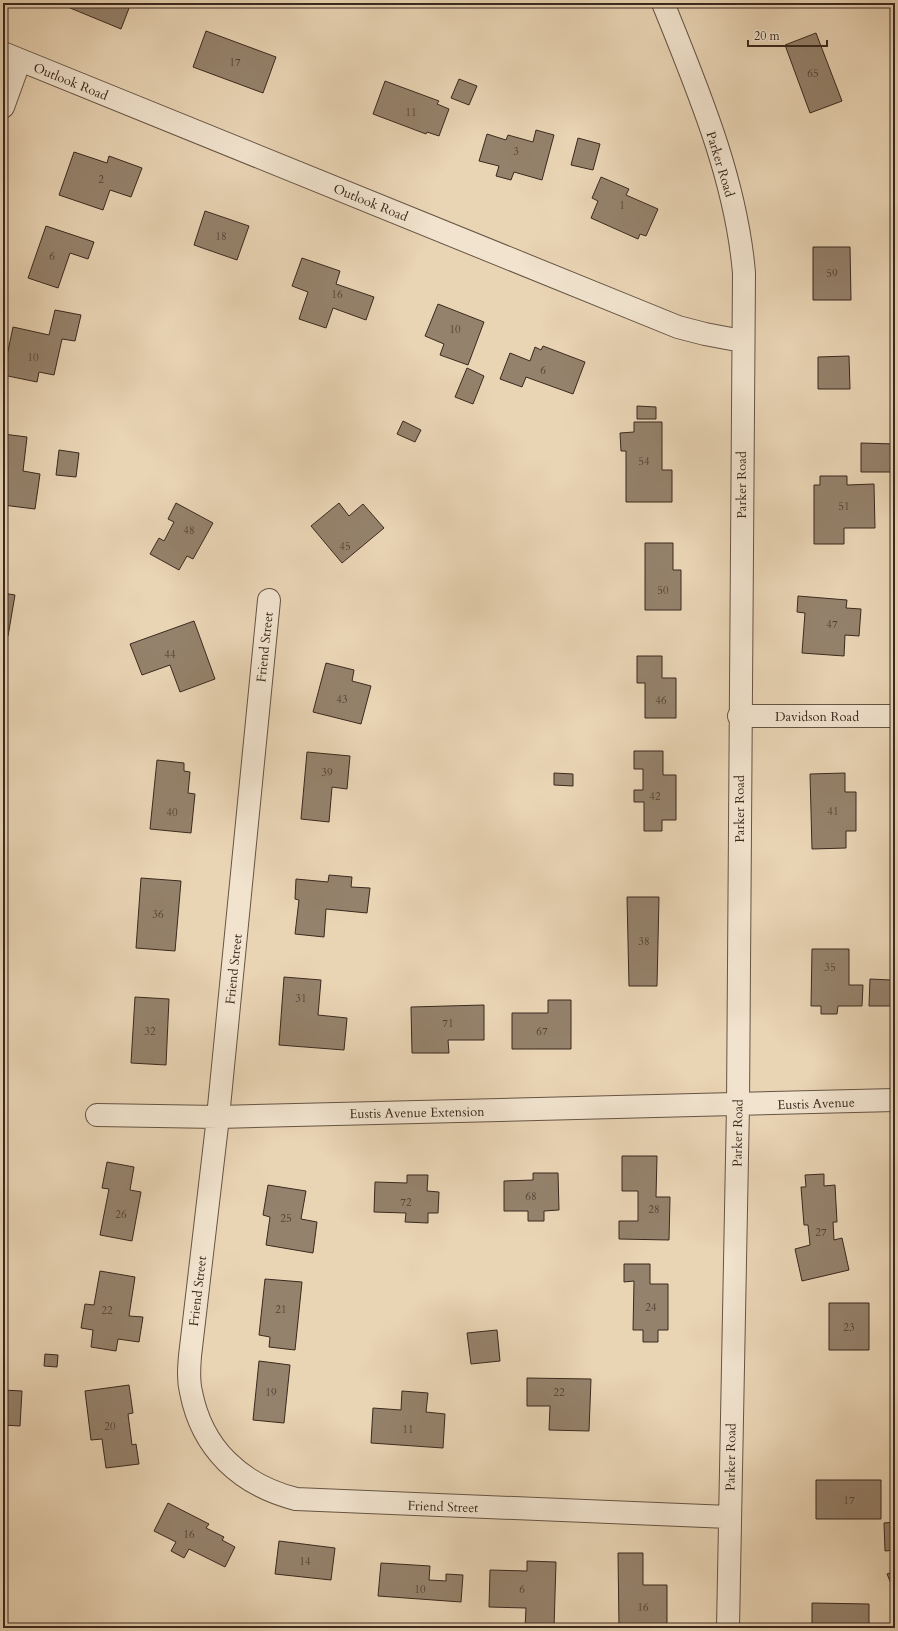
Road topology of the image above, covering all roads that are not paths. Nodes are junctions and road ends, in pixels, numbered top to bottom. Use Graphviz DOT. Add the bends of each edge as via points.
graph roads {
  1 [pos="663,3"];
  2 [pos="12,57"];
  3 [pos="3,107"];
  4 [pos="742,341"];
  5 [pos="269,600"];
  6 [pos="740,716"];
  7 [pos="895,716"];
  8 [pos="895,1100"];
  9 [pos="738,1105"];
  10 [pos="97,1115"];
  11 [pos="218,1117"];
  12 [pos="729,1517"];
  13 [pos="728,1628"];
  1 -- 4 [label="street, Parker Road" via="695,84 729,184 744,273"];
  2 -- 3 [label="street"];
  2 -- 4 [label="street, Outlook Road" via="678,327"];
  4 -- 6 [label="street, Parker Road"];
  5 -- 11 [label="street, Friend Street"];
  6 -- 7 [label="street, Davidson Road"];
  6 -- 9 [label="street, Parker Road"];
  8 -- 9 [label="street, Eustis Avenue"];
  9 -- 11 [label="street, Eustis Avenue Extension"];
  9 -- 12 [label="street, Parker Road"];
  10 -- 11 [label="street, Eustis Avenue Extension"];
  11 -- 12 [label="street, Friend Street" via="189,1373 190,1391 201,1425 220,1455 233,1468 262,1488 308,1500"];
  12 -- 13 [label="street, Parker Road"];
}
